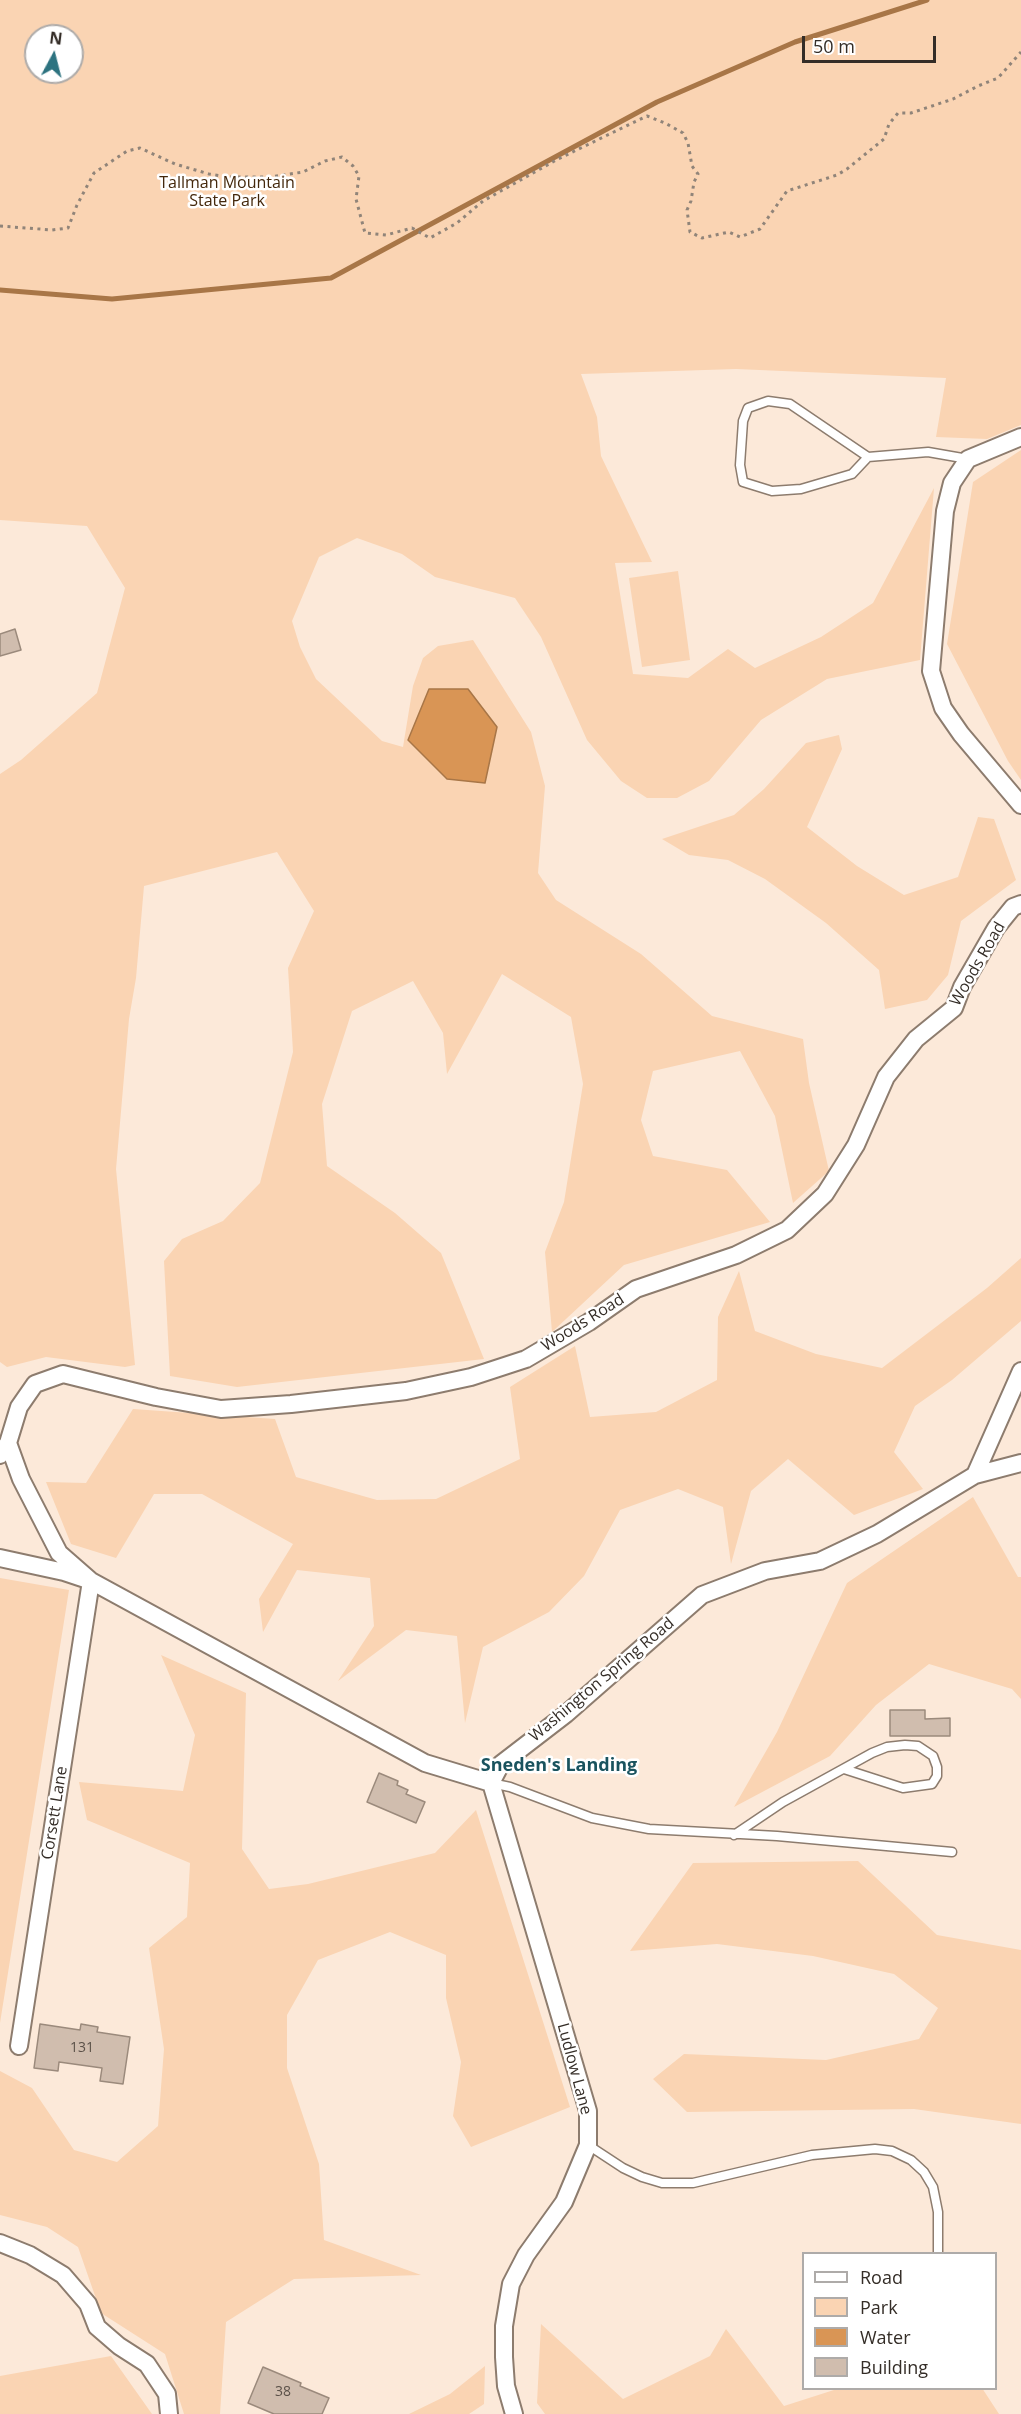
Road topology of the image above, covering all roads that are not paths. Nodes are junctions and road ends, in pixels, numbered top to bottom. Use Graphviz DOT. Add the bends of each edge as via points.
graph roads {
  1 [pos="1021,437"];
  2 [pos="868,457"];
  3 [pos="968,459"];
  4 [pos="1021,805"];
  5 [pos="1021,904"];
  6 [pos="1021,1371"];
  7 [pos="4,1449"];
  8 [pos="1021,1462"];
  9 [pos="975,1475"];
  10 [pos="0,1558"];
  11 [pos="91,1581"];
  12 [pos="844,1769"];
  13 [pos="492,1783"];
  14 [pos="733,1835"];
  15 [pos="952,1852"];
  16 [pos="19,2046"];
  17 [pos="588,2145"];
  18 [pos="0,2243"];
  19 [pos="938,2252"];
  20 [pos="510,2410"];
  21 [pos="170,2414"];
  1 -- 3 [label="street"];
  2 -- 2 [label="lane" via="790,404 768,401 748,408 743,422 743,482 772,492 801,489 852,474"];
  2 -- 3 [label="lane" via="928,452"];
  3 -- 4 [label="street" via="952,483 945,511 931,671 943,708"];
  5 -- 7 [label="street, Woods Road" via="1013,907 996,928 954,1008 916,1039 886,1077 856,1146 825,1194 787,1230 736,1255 636,1289 526,1359 471,1377 406,1391 220,1409 63,1374 35,1384 18,1407"];
  6 -- 9 [label="street"];
  7 -- 11 [label="street, Woods Road" via="59,1553"];
  8 -- 9 [label="street, Washington Spring Road"];
  9 -- 13 [label="street, Washington Spring Road" via="877,1534 820,1561 765,1571 702,1595 566,1714 501,1764"];
  10 -- 11 [label="street"];
  11 -- 13 [label="street" via="425,1763"];
  11 -- 16 [label="street, Corsett Lane"];
  12 -- 12 [label="lane" via="887,1748 906,1745 918,1746 933,1756 937,1776 932,1784 903,1788"];
  12 -- 14 [label="lane"];
  13 -- 14 [label="lane" via="616,1824"];
  13 -- 17 [label="street, Ludlow Lane" via="588,2111"];
  14 -- 15 [label="lane"];
  17 -- 19 [label="lane" via="632,2173 662,2183 693,2183 812,2155 875,2148 892,2151 911,2160 933,2187 938,2212"];
  17 -- 20 [label="street, Ludlow Lane" via="564,2202 526,2255 511,2284 504,2326"];
  18 -- 21 [label="street" via="63,2275 88,2304 97,2327 147,2364 167,2394"];
}
